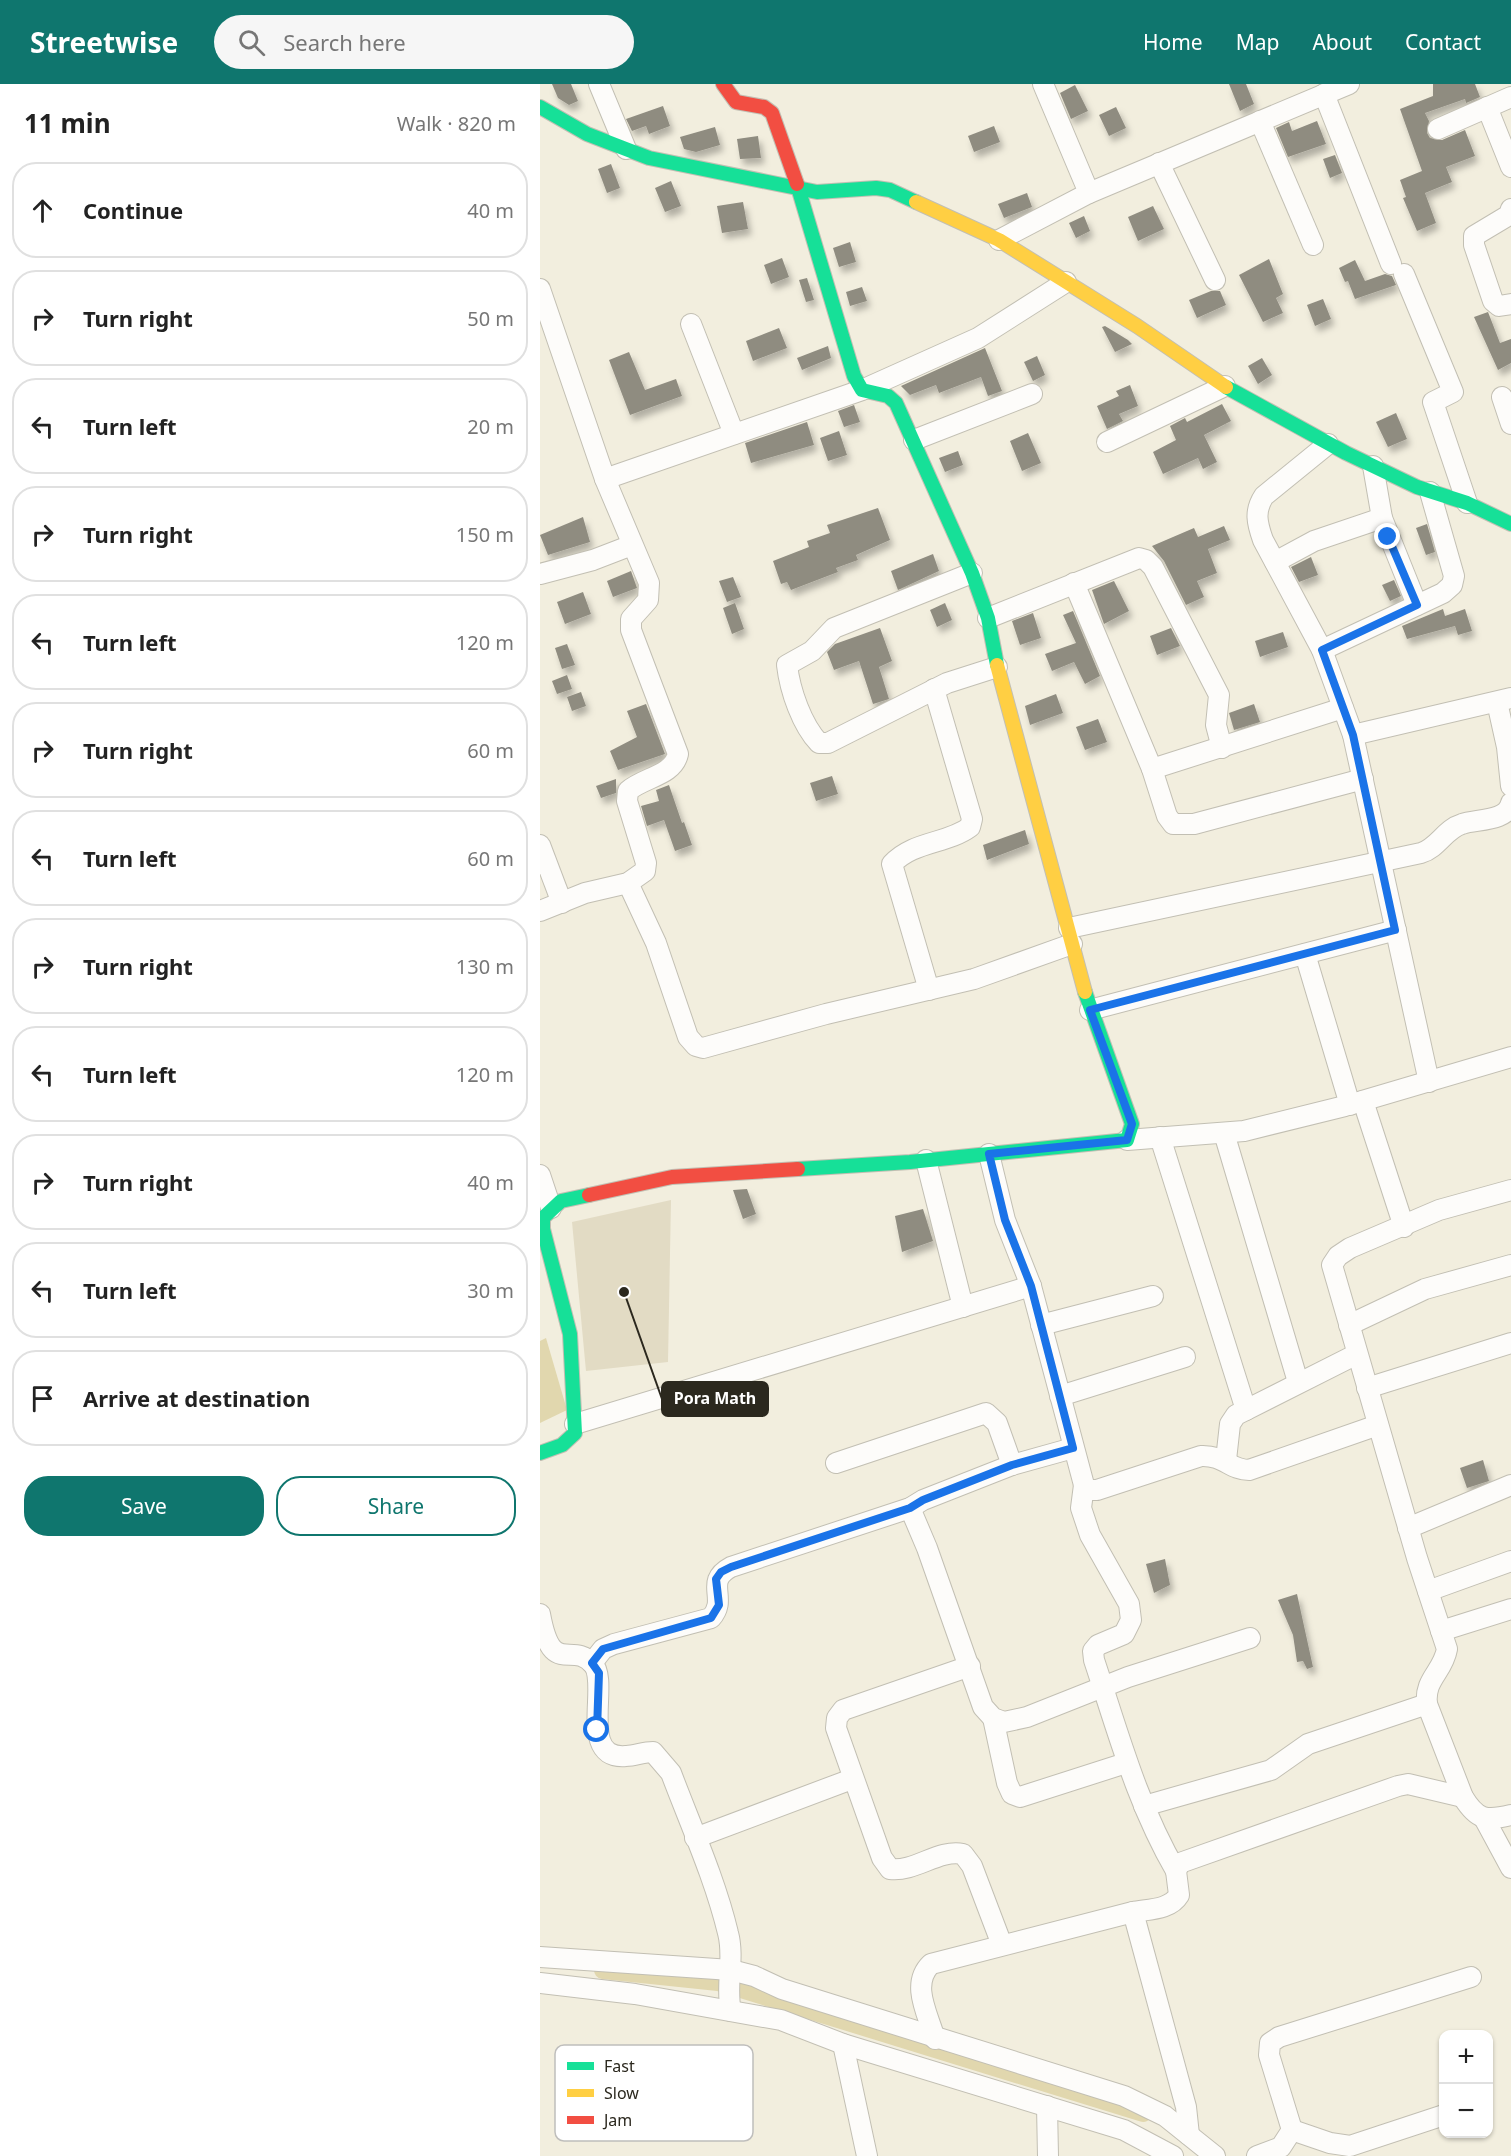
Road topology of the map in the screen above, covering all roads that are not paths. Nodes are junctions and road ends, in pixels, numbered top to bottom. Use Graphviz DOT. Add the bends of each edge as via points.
graph roads {
  1 [pos="599,84"];
  2 [pos="723,84"];
  3 [pos="1043,84"];
  4 [pos="1349,84"];
  5 [pos="1313,92"];
  6 [pos="1511,97"];
  7 [pos="540,107"];
  8 [pos="1487,107"];
  9 [pos="1260,121"];
  10 [pos="1438,129"];
  11 [pos="626,149"];
  12 [pos="1159,164"];
  13 [pos="1511,167"];
  14 [pos="796,188"];
  15 [pos="1089,193"];
  16 [pos="1511,208"];
  17 [pos="999,240"];
  18 [pos="1313,245"];
  19 [pos="1215,280"];
  20 [pos="1066,282"];
  21 [pos="541,293"];
  22 [pos="1511,304"];
  23 [pos="691,324"];
  24 [pos="1225,386"];
  25 [pos="862,390"];
  26 [pos="1032,394"];
  27 [pos="1502,397"];
  28 [pos="1511,424"];
  29 [pos="734,434"];
  30 [pos="914,440"];
  31 [pos="1107,442"];
  32 [pos="1328,444"];
  33 [pos="1372,466"];
  34 [pos="604,479"];
  35 [pos="1430,492"];
  36 [pos="1467,503"];
  37 [pos="1382,518"];
  38 [pos="1511,524"];
  39 [pos="632,545"];
  40 [pos="1275,562"];
  41 [pos="972,573"];
  42 [pos="540,574"];
  43 [pos="1074,583"];
  44 [pos="1417,605"];
  45 [pos="988,618"];
  46 [pos="1322,650"];
  47 [pos="997,667"];
  48 [pos="934,689"];
  49 [pos="1504,700"];
  50 [pos="1343,708"];
  51 [pos="1353,735"];
  52 [pos="1222,748"];
  53 [pos="1152,769"];
  54 [pos="1362,779"];
  55 [pos="1511,786"];
  56 [pos="1511,803"];
  57 [pos="540,845"];
  58 [pos="1380,862"];
  59 [pos="628,883"];
  60 [pos="562,903"];
  61 [pos="540,911"];
  62 [pos="1395,930"];
  63 [pos="1070,936"];
  64 [pos="1305,954"];
  65 [pos="929,990"];
  66 [pos="1090,1010"];
  67 [pos="1511,1057"];
  68 [pos="1430,1082"];
  69 [pos="1356,1103"];
  70 [pos="1224,1133"];
  71 [pos="1160,1137"];
  72 [pos="1127,1140"];
  73 [pos="989,1154"];
  74 [pos="926,1160"];
  75 [pos="540,1174"];
  76 [pos="1511,1190"];
  77 [pos="551,1208"];
  78 [pos="1404,1227"];
  79 [pos="1511,1265"];
  80 [pos="1031,1286"];
  81 [pos="1153,1296"];
  82 [pos="963,1306"];
  83 [pos="1041,1325"];
  84 [pos="1349,1325"];
  85 [pos="1511,1344"];
  86 [pos="1358,1354"];
  87 [pos="1185,1358"];
  88 [pos="1299,1382"];
  89 [pos="1367,1388"];
  90 [pos="1060,1396"];
  91 [pos="1246,1410"];
  92 [pos="575,1424"];
  93 [pos="1378,1425"];
  94 [pos="1073,1448"];
  95 [pos="540,1453"];
  96 [pos="1226,1460"];
  97 [pos="836,1463"];
  98 [pos="1012,1465"];
  99 [pos="1084,1485"];
  100 [pos="1511,1485"];
  101 [pos="910,1508"];
  102 [pos="1408,1528"];
  103 [pos="1511,1561"];
  104 [pos="1428,1591"];
  105 [pos="1511,1609"];
  106 [pos="540,1614"];
  107 [pos="1441,1631"];
  108 [pos="1250,1638"];
  109 [pos="592,1663"];
  110 [pos="970,1666"];
  111 [pos="1102,1686"];
  112 [pos="1427,1704"];
  113 [pos="993,1718"];
  114 [pos="1126,1763"];
  115 [pos="852,1779"];
  116 [pos="1463,1797"];
  117 [pos="1144,1806"];
  118 [pos="1511,1815"];
  119 [pos="1484,1818"];
  120 [pos="695,1838"];
  121 [pos="1511,1868"];
  122 [pos="1176,1871"];
  123 [pos="1134,1912"];
  124 [pos="1002,1945"];
  125 [pos="540,1958"];
  126 [pos="1471,1977"];
  127 [pos="540,1983"];
  128 [pos="730,1990"];
  129 [pos="935,2038"];
  130 [pos="843,2044"];
  131 [pos="1047,2106"];
  132 [pos="1439,2116"];
  133 [pos="1292,2130"];
  134 [pos="1189,2135"];
  135 [pos="867,2156"];
  136 [pos="1048,2156"];
  137 [pos="1173,2156"];
  138 [pos="1215,2156"];
  139 [pos="1257,2156"];
  1 -- 11 [label="street"];
  2 -- 14 [label="street" via="739,105 763,108 773,114"];
  3 -- 15 [label="street"];
  4 -- 5 [label="street"];
  5 -- 9 [label="street"];
  5 -- 36 [label="street" via="1453,392 1433,402"];
  6 -- 8 [label="street"];
  7 -- 11 [label="street" via="587,134"];
  8 -- 10 [label="street"];
  8 -- 13 [label="street"];
  9 -- 12 [label="street"];
  9 -- 18 [label="street"];
  11 -- 14 [label="street" via="700,170"];
  12 -- 15 [label="street"];
  12 -- 19 [label="street"];
  14 -- 17 [label="street" via="817,192 890,190"];
  14 -- 25 [label="street" via="854,376"];
  15 -- 17 [label="street"];
  16 -- 22 [label="street" via="1509,215 1474,236 1473,245 1493,301 1499,306"];
  17 -- 20 [label="street"];
  20 -- 24 [label="street"];
  20 -- 25 [label="street" via="978,338"];
  21 -- 34 [label="street"];
  23 -- 29 [label="street"];
  24 -- 31 [label="street"];
  24 -- 32 [label="street"];
  25 -- 29 [label="street"];
  25 -- 30 [label="street" via="888,396 896,403"];
  26 -- 30 [label="street"];
  27 -- 28 [label="street"];
  29 -- 34 [label="street"];
  30 -- 41 [label="street"];
  32 -- 33 [label="street"];
  32 -- 40 [label="street" via="1257,506 1257,524"];
  33 -- 35 [label="street"];
  33 -- 37 [label="street"];
  34 -- 39 [label="street"];
  35 -- 36 [label="street"];
  35 -- 44 [label="street" via="1454,576 1452,585"];
  36 -- 38 [label="street"];
  37 -- 40 [label="street" via="1314,541"];
  37 -- 44 [label="street"];
  39 -- 42 [label="street"];
  39 -- 59 [label="street" via="650,591 648,600 631,619 632,630 678,754 670,769 628,791 627,801 646,863 645,871"];
  40 -- 46 [label="street"];
  41 -- 45 [label="street"];
  41 -- 48 [label="street" via="834,628 812,651 787,665 809,732 819,743 857,731"];
  43 -- 45 [label="street"];
  43 -- 52 [label="street" via="1139,558 1153,567 1219,695 1216,725"];
  43 -- 53 [label="street"];
  44 -- 46 [label="street"];
  45 -- 47 [label="street"];
  46 -- 50 [label="street"];
  47 -- 48 [label="street"];
  47 -- 63 [label="street"];
  48 -- 65 [label="street" via="972,819 970,827 962,833 910,850 892,864"];
  49 -- 51 [label="street"];
  49 -- 55 [label="street"];
  50 -- 51 [label="street"];
  50 -- 52 [label="street"];
  51 -- 54 [label="street"];
  52 -- 53 [label="street"];
  53 -- 54 [label="street" via="1167,816 1173,824 1182,826"];
  54 -- 58 [label="street"];
  56 -- 58 [label="street" via="1493,819 1454,827 1429,851"];
  57 -- 60 [label="street"];
  58 -- 62 [label="street"];
  58 -- 63 [label="street"];
  59 -- 60 [label="street"];
  59 -- 65 [label="street" via="656,943 688,1037 696,1046 713,1048 826,1014"];
  60 -- 61 [label="street"];
  62 -- 64 [label="street"];
  62 -- 68 [label="street"];
  63 -- 65 [label="street" via="974,979"];
  63 -- 66 [label="street"];
  64 -- 66 [label="street"];
  64 -- 69 [label="street"];
  66 -- 72 [label="street" via="1132,1124"];
  67 -- 68 [label="street"];
  68 -- 69 [label="street"];
  69 -- 70 [label="street"];
  69 -- 78 [label="street"];
  70 -- 71 [label="street"];
  70 -- 88 [label="street"];
  71 -- 72 [label="street"];
  71 -- 91 [label="street"];
  72 -- 73 [label="street"];
  73 -- 74 [label="street"];
  73 -- 80 [label="street" via="1005,1220"];
  74 -- 77 [label="street" via="672,1177 561,1201"];
  74 -- 82 [label="street"];
  75 -- 77 [label="street"];
  76 -- 78 [label="street" via="1439,1210"];
  77 -- 92 [label="street" via="543,1218 543,1229 570,1334"];
  78 -- 84 [label="street" via="1350,1248 1332,1265"];
  79 -- 84 [label="street" via="1425,1289"];
  80 -- 82 [label="street"];
  80 -- 83 [label="street"];
  81 -- 83 [label="street"];
  82 -- 92 [label="street"];
  83 -- 90 [label="street"];
  84 -- 86 [label="street"];
  85 -- 89 [label="street"];
  86 -- 88 [label="street"];
  86 -- 89 [label="street"];
  87 -- 90 [label="street"];
  88 -- 91 [label="street"];
  89 -- 93 [label="street"];
  90 -- 94 [label="street"];
  91 -- 96 [label="street" via="1230,1424"];
  92 -- 95 [label="street" via="571,1440"];
  93 -- 96 [label="street" via="1249,1470 1240,1470"];
  93 -- 102 [label="street"];
  94 -- 98 [label="street"];
  94 -- 99 [label="street"];
  96 -- 99 [label="street" via="1215,1455 1201,1456 1097,1490"];
  97 -- 98 [label="street" via="986,1413 997,1423"];
  98 -- 101 [label="street"];
  99 -- 111 [label="street" via="1081,1508 1090,1535 1129,1604 1131,1620 1124,1634 1093,1651"];
  100 -- 102 [label="street"];
  101 -- 109 [label="street" via="731,1567 716,1579 719,1605 711,1618 614,1644 603,1649"];
  101 -- 110 [label="street"];
  102 -- 104 [label="street"];
  103 -- 104 [label="street"];
  104 -- 107 [label="street"];
  105 -- 107 [label="street"];
  106 -- 109 [label="street" via="551,1648 560,1655"];
  107 -- 112 [label="street" via="1447,1649 1445,1660 1426,1691"];
  108 -- 111 [label="street"];
  109 -- 120 [label="street" via="599,1673 597,1730 602,1744 625,1757 653,1752 661,1759 671,1773"];
  110 -- 113 [label="street" via="983,1707"];
  110 -- 115 [label="street" via="843,1710 836,1728"];
  111 -- 113 [label="street" via="1028,1717 1004,1722"];
  111 -- 114 [label="street"];
  112 -- 116 [label="street"];
  112 -- 117 [label="street" via="1308,1744 1271,1770"];
  113 -- 114 [label="street" via="1007,1783 1012,1794 1020,1797"];
  114 -- 117 [label="street"];
  115 -- 120 [label="street"];
  115 -- 124 [label="street" via="882,1858 890,1869 901,1870 952,1852 963,1854 972,1866"];
  116 -- 119 [label="street" via="1471,1810"];
  116 -- 122 [label="street" via="1408,1784 1398,1786 1179,1863"];
  117 -- 122 [label="street"];
  118 -- 119 [label="street"];
  119 -- 121 [label="street"];
  120 -- 128 [label="street" via="729,1935"];
  122 -- 123 [label="street" via="1179,1895 1175,1902"];
  123 -- 124 [label="street"];
  123 -- 134 [label="street" via="1186,2107"];
  124 -- 129 [label="street" via="932,1964 922,1973 920,1986"];
  125 -- 128 [label="street"];
  126 -- 133 [label="street" via="1270,2043 1269,2055"];
  127 -- 128 [label="street" via="635,1994"];
  128 -- 129 [label="street"];
  128 -- 130 [label="street" via="781,2020"];
  129 -- 134 [label="street" via="1125,2096 1150,2106"];
  130 -- 131 [label="street"];
  130 -- 135 [label="street"];
  131 -- 136 [label="street"];
  131 -- 137 [label="street" via="1138,2136"];
  132 -- 133 [label="street" via="1350,2146"];
  133 -- 139 [label="street" via="1281,2147"];
  134 -- 138 [label="street"];
}
